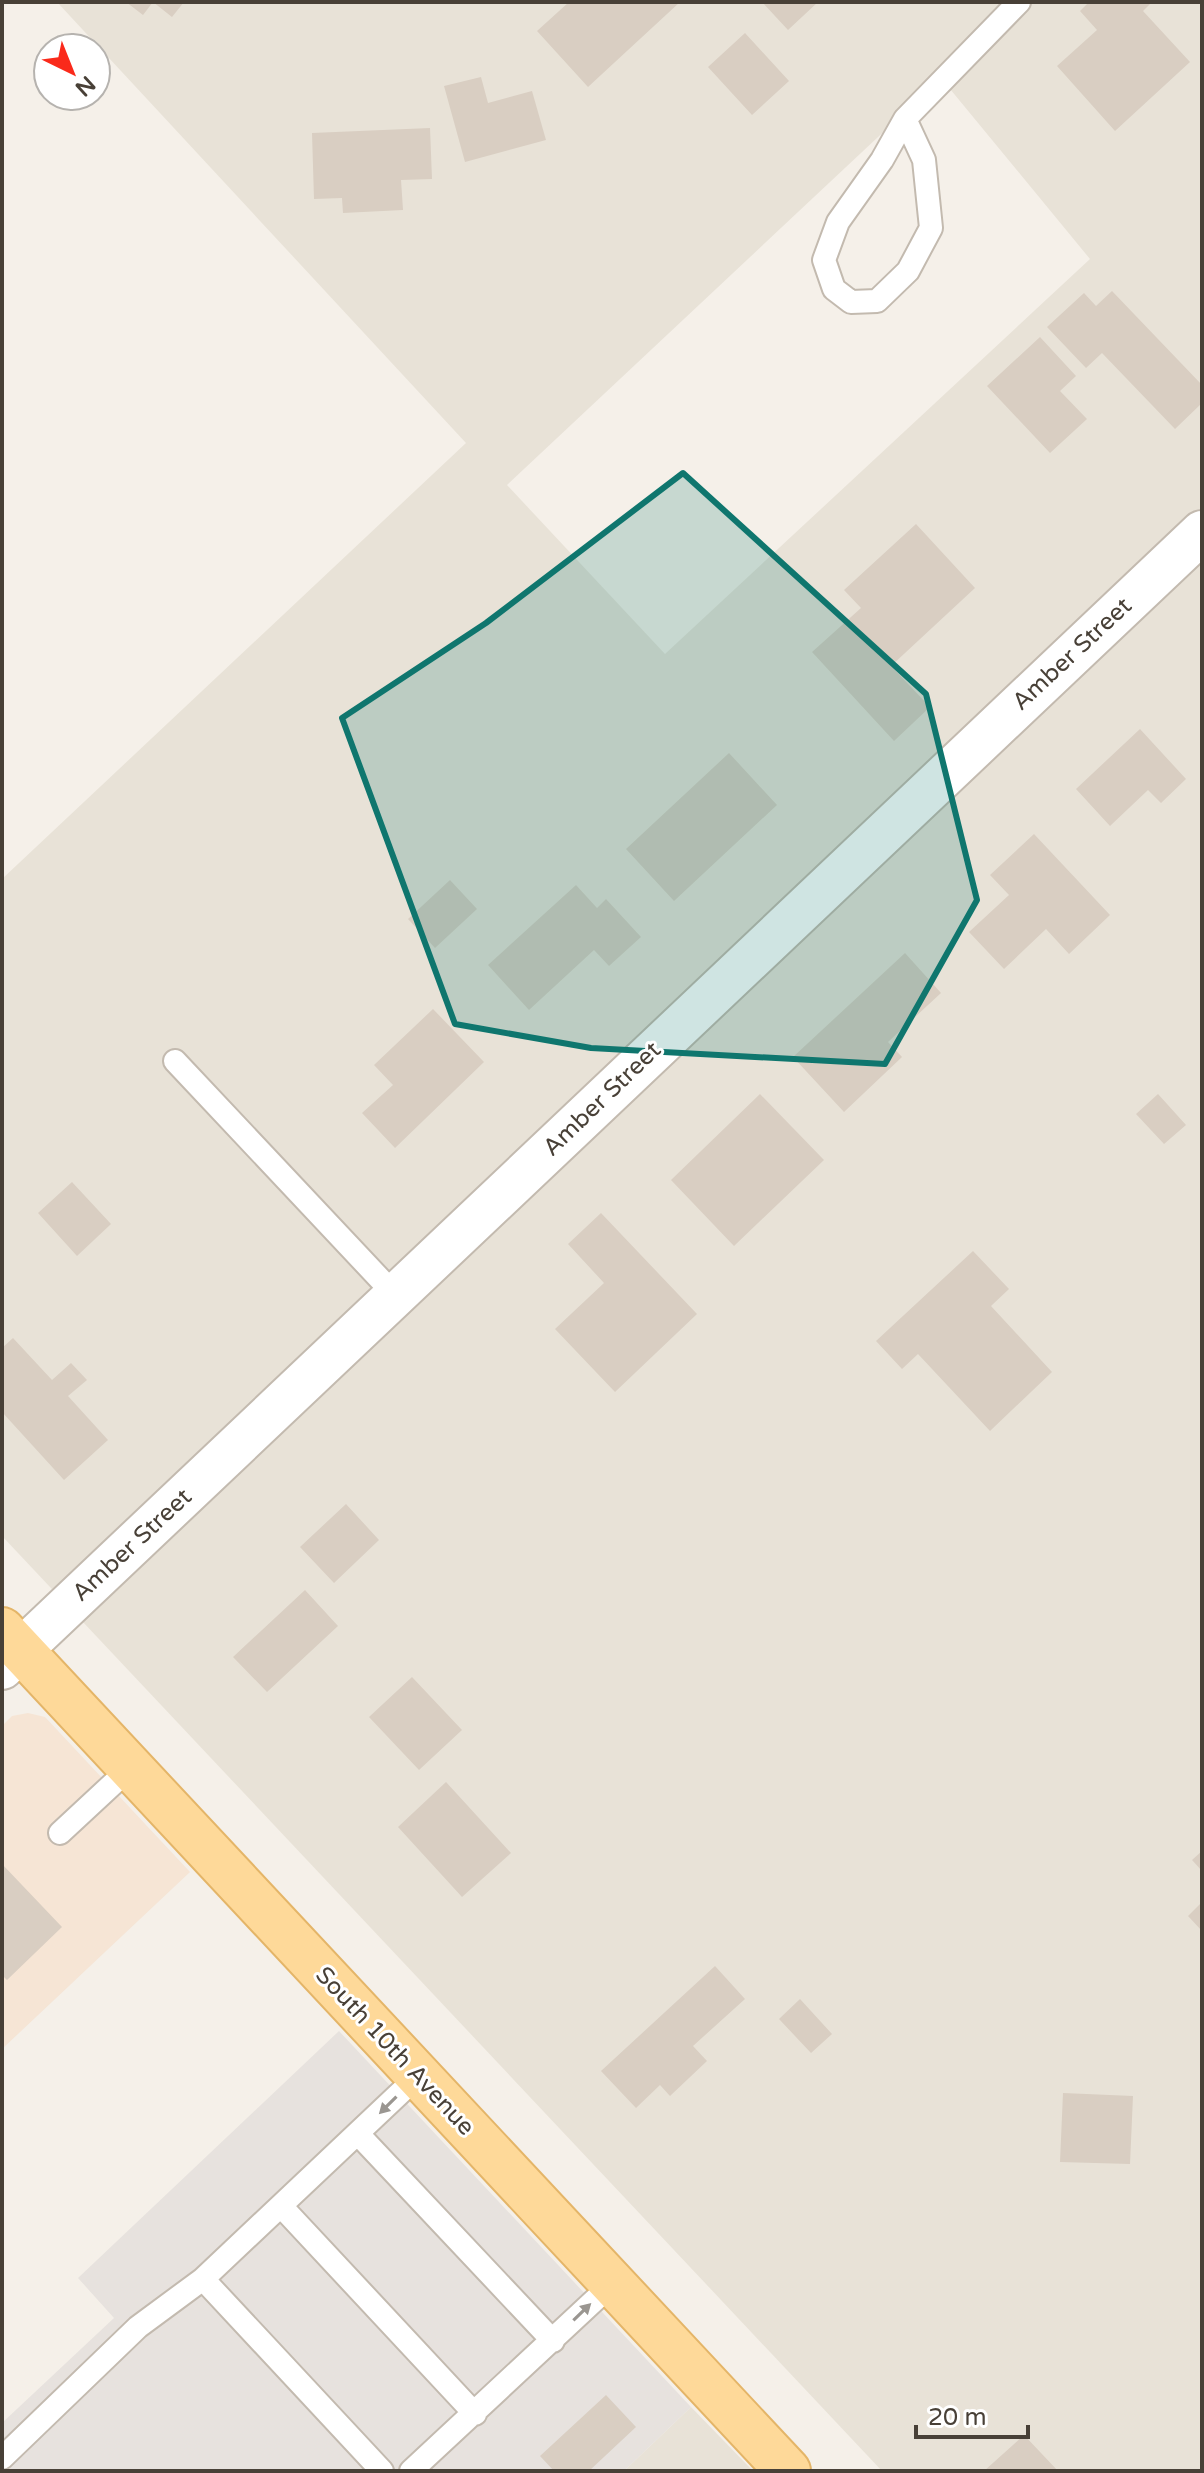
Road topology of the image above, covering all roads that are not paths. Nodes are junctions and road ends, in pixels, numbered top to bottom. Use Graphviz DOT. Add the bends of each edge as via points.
graph roads {
  1 [pos="1019,2"];
  2 [pos="905,119"];
  3 [pos="1202,532"];
  4 [pos="175,1061"];
  5 [pos="396,1296"];
  6 [pos="8,1649"];
  7 [pos="130,1768"];
  8 [pos="60,1833"];
  9 [pos="418,2076"];
  10 [pos="359,2135"];
  11 [pos="281,2206"];
  12 [pos="203,2279"];
  13 [pos="612,2284"];
  14 [pos="553,2341"];
  15 [pos="475,2414"];
  16 [pos="2,2458"];
  17 [pos="382,2471"];
  18 [pos="411,2471"];
  19 [pos="788,2471"];
  1 -- 2 [label="lane"];
  2 -- 2 [label="lane" via="924,160 931,228 908,271 877,301 851,302 834,289 824,260 838,222"];
  3 -- 5 [label="street, Amber Street"];
  4 -- 5 [label="lane"];
  5 -- 6 [label="street, Amber Street"];
  6 -- 7 [label="main road, South 10th Avenue"];
  7 -- 8 [label="lane"];
  7 -- 9 [label="main road, South 10th Avenue"];
  9 -- 10 [label="lane, one-way"];
  9 -- 13 [label="main road, South 10th Avenue"];
  10 -- 11 [label="lane"];
  10 -- 14 [label="lane"];
  11 -- 12 [label="lane"];
  11 -- 15 [label="lane"];
  12 -- 16 [label="lane" via="138,2327"];
  12 -- 17 [label="lane"];
  14 -- 13 [label="lane, one-way"];
  13 -- 19 [label="main road, South 10th Avenue"];
  14 -- 15 [label="lane"];
  15 -- 18 [label="lane"];
}
